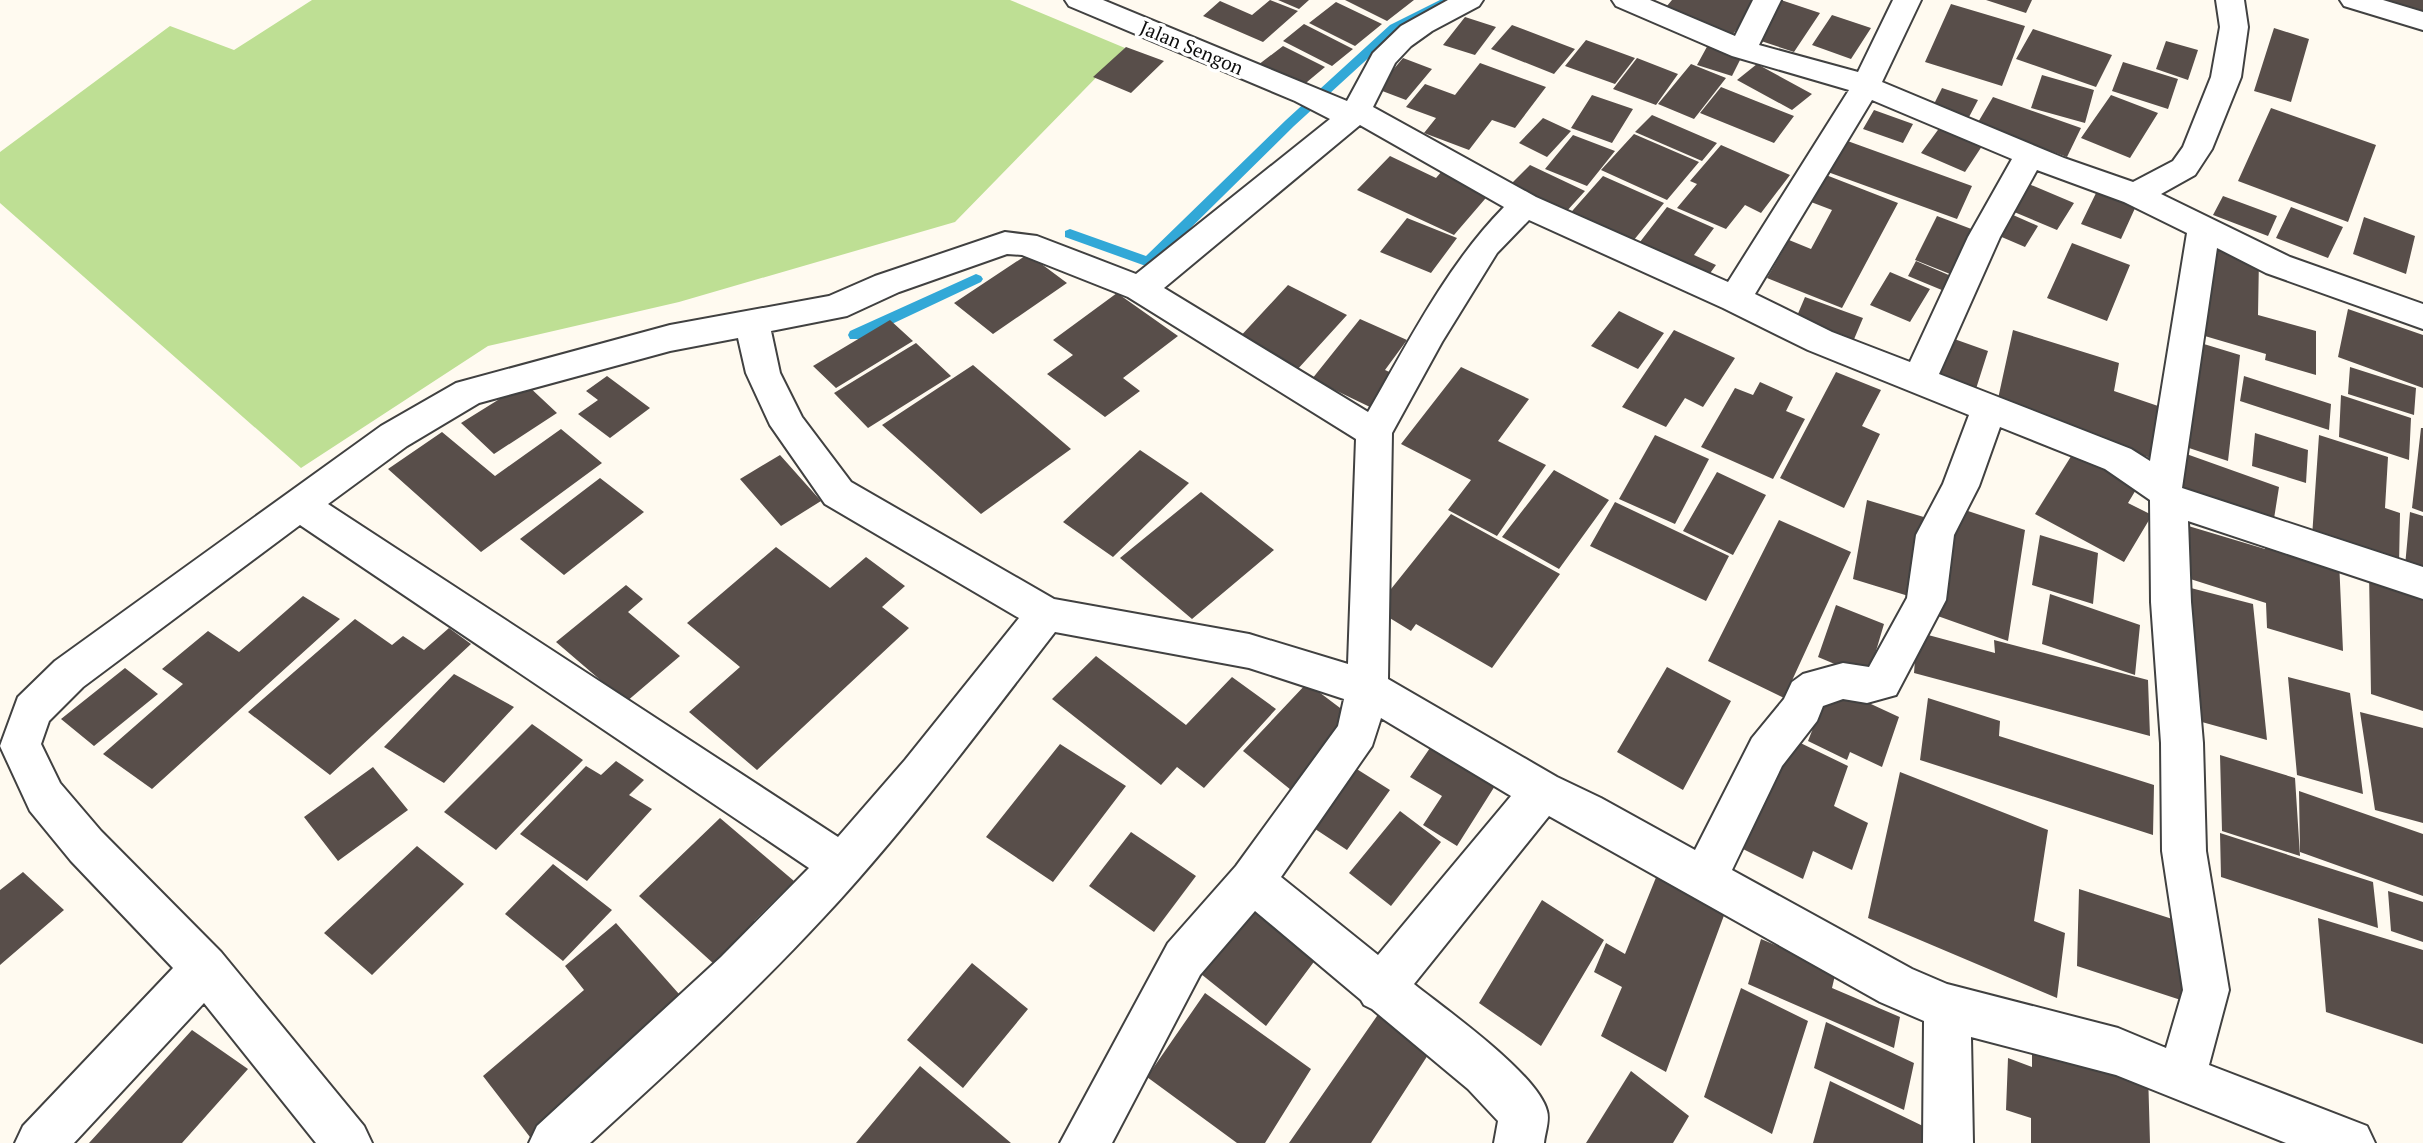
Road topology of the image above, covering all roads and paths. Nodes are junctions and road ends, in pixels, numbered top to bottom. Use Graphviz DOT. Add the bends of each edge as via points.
graph roads {
  1 [pos="1079,0"];
  2 [pos="1469,0"];
  3 [pos="1767,0"];
  4 [pos="1907,0"];
  5 [pos="2230,0"];
  6 [pos="2354,0"];
  7 [pos="1645,4"];
  8 [pos="2423,21"];
  9 [pos="1742,50"];
  10 [pos="1866,86"];
  11 [pos="1347,114"];
  12 [pos="2030,155"];
  13 [pos="2135,194"];
  14 [pos="1525,205"];
  15 [pos="2204,229"];
  16 [pos="1140,289"];
  17 [pos="1735,299"];
  18 [pos="2423,317"];
  19 [pos="752,323"];
  20 [pos="1919,380"];
  21 [pos="1990,407"];
  22 [pos="1374,433"];
  23 [pos="2166,494"];
  24 [pos="298,504"];
  25 [pos="2423,583"];
  26 [pos="1046,614"];
  27 [pos="1367,688"];
  28 [pos="1542,791"];
  29 [pos="841,866"];
  30 [pos="1252,881"];
  31 [pos="1707,881"];
  32 [pos="205,968"];
  33 [pos="1380,989"];
  34 [pos="1947,1007"];
  35 [pos="2180,1079"];
  36 [pos="40,1143"];
  37 [pos="347,1143"];
  38 [pos="554,1143"];
  39 [pos="1085,1143"];
  40 [pos="1519,1143"];
  41 [pos="1948,1143"];
  42 [pos="2350,1143"];
  1 -- 11 [label="street, Jalan Sengon"];
  2 -- 11 [label="street" via="1393,46"];
  3 -- 9 [label="street"];
  4 -- 10 [label="street"];
  5 -- 13 [label="street" via="2234,27 2226,78 2197,149 2184,168"];
  6 -- 8 [label="street"];
  7 -- 9 [label="street"];
  9 -- 10 [label="street"];
  10 -- 12 [label="street"];
  10 -- 17 [label="street"];
  11 -- 14 [label="street, Jalan Sengon"];
  11 -- 16 [label="street"];
  12 -- 13 [label="street"];
  12 -- 20 [label="street" via="1984,237"];
  13 -- 15 [label="street"];
  14 -- 17 [label="street, Jalan Sengon"];
  14 -- 22 [label="street" via="1486,245"];
  15 -- 18 [label="street" via="2278,265"];
  15 -- 23 [label="street"];
  16 -- 19 [label="street" via="1026,244 1005,243 835,307"];
  16 -- 22 [label="street"];
  17 -- 20 [label="street, Jalan Sengon" via="1820,341"];
  19 -- 24 [label="street" via="670,338 468,393 394,436"];
  19 -- 26 [label="street" via="763,373 788,425 838,493"];
  20 -- 21 [label="street, Jalan Sengon"];
  21 -- 23 [label="street, Jalan Sengon" via="2118,459"];
  21 -- 31 [label="street" via="1961,486 1935,535 1926,600 1882,682 1843,681 1817,687 1806,695 1802,708 1767,752"];
  22 -- 27 [label="street"];
  23 -- 25 [label="street, Jalan Sengon"];
  23 -- 35 [label="street" via="2184,851 2206,990"];
  24 -- 29 [label="street"];
  24 -- 32 [label="street" via="69,674 33,710 20,744 45,797 69,827"];
  26 -- 27 [label="street" via="1249,651"];
  26 -- 29 [label="street"];
  27 -- 28 [label="street"];
  27 -- 30 [label="street" via="1357,733"];
  28 -- 31 [label="street"];
  28 -- 33 [label="street"];
  29 -- 38 [label="street" via="737,976"];
  30 -- 33 [label="street"];
  30 -- 39 [label="street" via="1184,959"];
  31 -- 34 [label="street" via="1896,986"];
  32 -- 36 [label="street"];
  32 -- 37 [label="street"];
  33 -- 40 [label="street" via="1485,1072 1524,1113"];
  34 -- 35 [label="street" via="2118,1052"];
  34 -- 41 [label="street"];
  35 -- 42 [label="street"];
}
